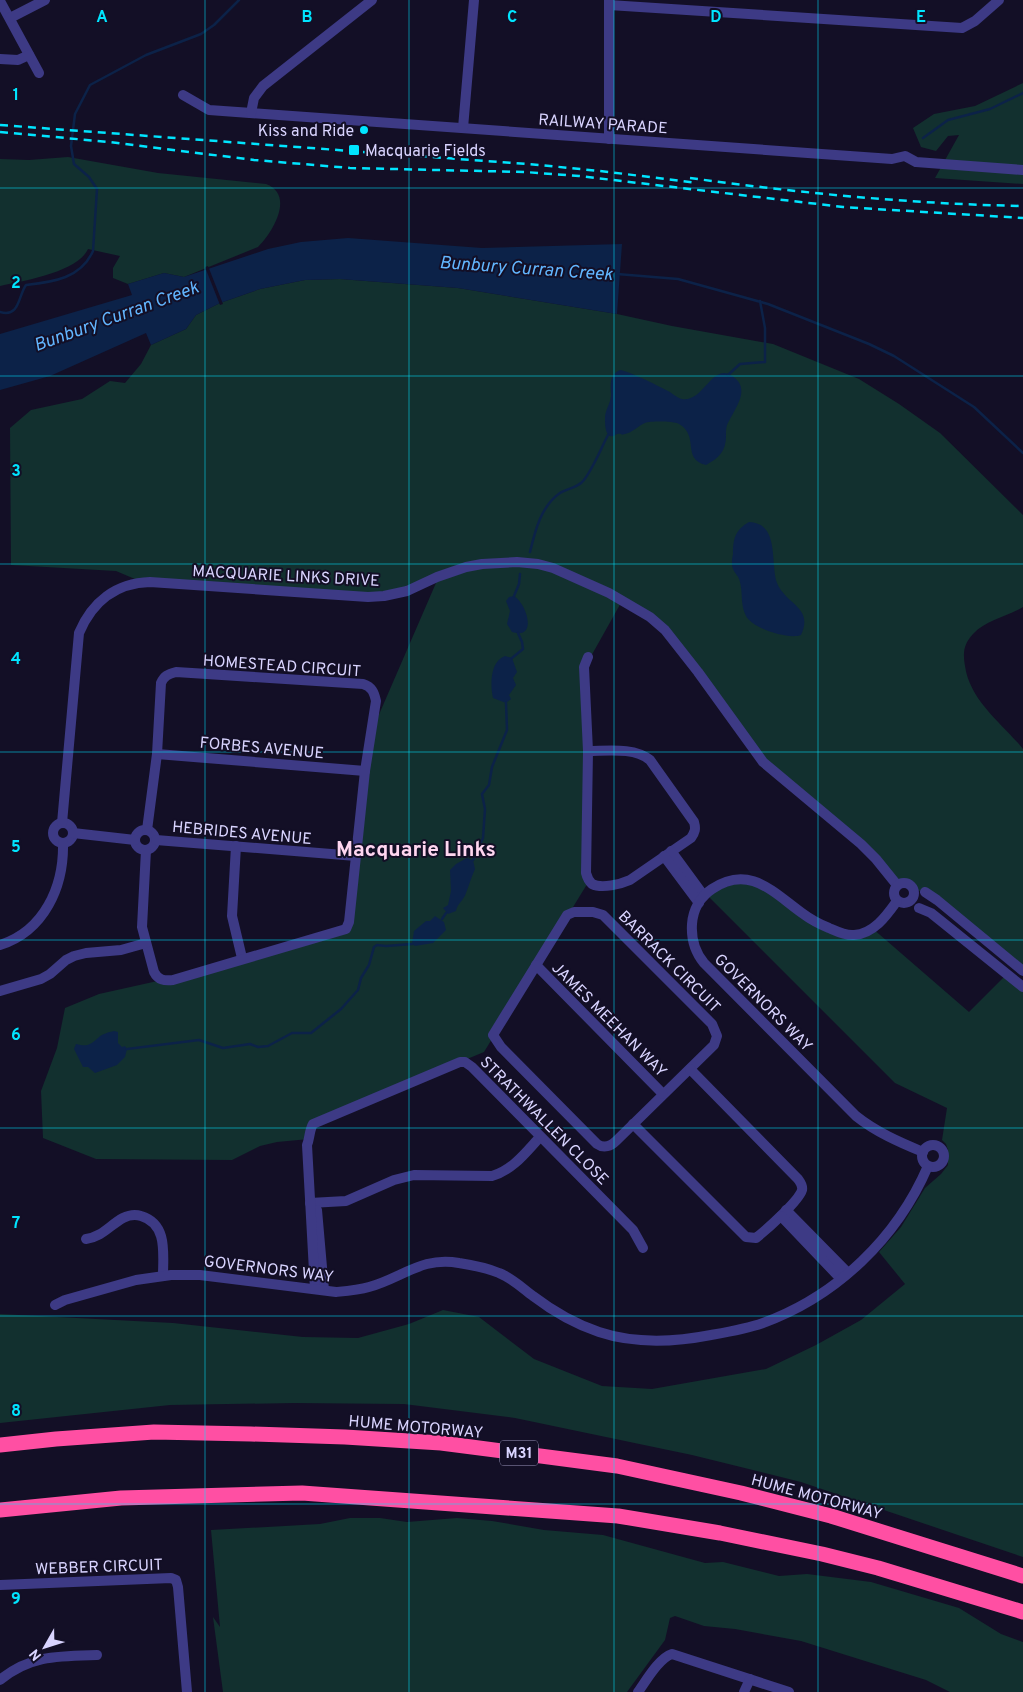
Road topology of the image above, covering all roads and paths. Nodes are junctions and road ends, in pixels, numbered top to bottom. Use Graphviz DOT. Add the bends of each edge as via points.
graph roads {
  1 [pos="45,0"];
  2 [pos="372,0"];
  3 [pos="474,0"];
  4 [pos="999,0"];
  5 [pos="0,1"];
  6 [pos="609,2"];
  7 [pos="10,18"];
  8 [pos="29,55"];
  9 [pos="0,59"];
  10 [pos="39,73"];
  11 [pos="183,95"];
  12 [pos="251,113"];
  13 [pos="463,128"];
  14 [pos="609,139"];
  15 [pos="1023,170"];
  16 [pos="588,657"];
  17 [pos="588,751"];
  18 [pos="157,754"];
  19 [pos="365,770"];
  20 [pos="62,823"];
  21 [pos="147,830"];
  22 [pos="73,833"];
  23 [pos="135,840"];
  24 [pos="156,840"];
  25 [pos="63,843"];
  26 [pos="236,846"];
  27 [pos="146,850"];
  28 [pos="668,854"];
  29 [pos="356,856"];
  30 [pos="897,885"];
  31 [pos="925,892"];
  32 [pos="702,899"];
  33 [pos="897,901"];
  34 [pos="919,908"];
  35 [pos="146,943"];
  36 [pos="0,946"];
  37 [pos="242,958"];
  38 [pos="536,965"];
  39 [pos="1023,971"];
  40 [pos="1023,987"];
  41 [pos="0,991"];
  42 [pos="690,1069"];
  43 [pos="664,1094"];
  44 [pos="633,1124"];
  45 [pos="540,1137"];
  46 [pos="923,1152"];
  47 [pos="928,1166"];
  48 [pos="313,1203"];
  49 [pos="783,1213"];
  50 [pos="86,1239"];
  51 [pos="643,1248"];
  52 [pos="163,1276"];
  53 [pos="844,1276"];
  54 [pos="319,1290"];
  55 [pos="55,1305"];
  56 [pos="0,1445"];
  57 [pos="0,1510"];
  58 [pos="1023,1576"];
  59 [pos="0,1585"];
  60 [pos="1023,1612"];
  61 [pos="97,1655"];
  62 [pos="750,1679"];
  63 [pos="0,1680"];
  64 [pos="187,1692"];
  65 [pos="638,1692"];
  66 [pos="744,1692"];
  67 [pos="789,1692"];
  1 -- 7 [label="street"];
  2 -- 12 [label="street" via="263,86 254,98"];
  3 -- 13 [label="street"];
  4 -- 6 [label="street" via="962,28"];
  5 -- 7 [label="street"];
  6 -- 14 [label="street"];
  7 -- 8 [label="street"];
  8 -- 9 [label="street" via="18,60"];
  8 -- 10 [label="street"];
  11 -- 12 [label="street, RAILWAY PARADE" via="209,110"];
  12 -- 13 [label="street, RAILWAY PARADE"];
  13 -- 14 [label="street, RAILWAY PARADE"];
  14 -- 15 [label="street, RAILWAY PARADE" via="892,159 905,156 916,162"];
  16 -- 17 [label="street" via="584,668"];
  17 -- 28 [label="street" via="634,752 650,760 694,822 694,833 690,838"];
  17 -- 28 [label="street" via="588,879 599,886 624,883"];
  18 -- 19 [label="street, FORBES AVENUE"];
  18 -- 19 [label="street, HOMESTEAD CIRCUIT" via="161,684 169,673 363,684 374,692 376,701"];
  18 -- 21 [label="street, HOMESTEAD CIRCUIT"];
  19 -- 29 [label="street, HOMESTEAD CIRCUIT"];
  20 -- 22 [label="street" via="72,827"];
  20 -- 25 [label="street" via="54,827 53,833 56,841"];
  20 -- 30 [label="street, MACQUARIE LINKS DRIVE" via="79,633 95,605 109,594 133,584 150,582 354,597 384,596 407,591 466,567 518,562 538,564 587,582 636,608 665,630 763,762 861,844"];
  21 -- 23 [label="street" via="139,832"];
  21 -- 24 [label="street"];
  22 -- 23 [label="street"];
  22 -- 25 [label="street" via="70,841"];
  23 -- 27 [label="street" via="138,847"];
  24 -- 26 [label="street, HEBRIDES AVENUE"];
  24 -- 27 [label="street" via="153,847"];
  25 -- 36 [label="street" via="60,872 51,904 31,928"];
  26 -- 29 [label="street, HEBRIDES AVENUE"];
  26 -- 37 [label="street" via="232,916"];
  27 -- 35 [label="street, HOMESTEAD CIRCUIT" via="142,922"];
  28 -- 32 [label="street"];
  29 -- 37 [label="street, HOMESTEAD CIRCUIT" via="347,928"];
  30 -- 33 [label="street" via="894,892"];
  30 -- 33 [label="street" via="909,884 914,892 908,902"];
  31 -- 39 [label="street"];
  32 -- 33 [label="street" via="719,885 747,879 768,887 817,923 854,935 882,921"];
  32 -- 46 [label="street, GOVERNORS WAY" via="693,914 692,934 696,952 704,963 856,1116 869,1127"];
  34 -- 40 [label="street" via="936,917"];
  35 -- 37 [label="street, HOMESTEAD CIRCUIT" via="154,972 164,981"];
  35 -- 41 [label="street" via="121,950 86,952 66,960 41,979"];
  38 -- 42 [label="street, BARRACK CIRCUIT" via="569,914 599,913 715,1029 715,1043"];
  38 -- 43 [label="street, JAMES MEEHAN WAY"];
  38 -- 44 [label="street, BARRACK CIRCUIT" via="494,1031 496,1041 600,1146 612,1145"];
  42 -- 43 [label="street, BARRACK CIRCUIT"];
  42 -- 49 [label="street" via="798,1178 802,1190"];
  43 -- 44 [label="street, BARRACK CIRCUIT"];
  44 -- 49 [label="street" via="746,1237 756,1238"];
  45 -- 48 [label="street" via="511,1167 492,1176 414,1176 394,1180 346,1201"];
  45 -- 48 [label="street, STRATHWALLEN CLOSE" via="472,1067 460,1062 313,1124 309,1140 312,1144"];
  45 -- 51 [label="street, STRATHWALLEN CLOSE" via="634,1230"];
  46 -- 47 [label="street" via="922,1159"];
  46 -- 47 [label="street" via="934,1144 944,1153 941,1164"];
  47 -- 53 [label="street, GOVERNORS WAY" via="905,1210 882,1241"];
  48 -- 54 [label="street"];
  49 -- 53 [label="street"];
  50 -- 52 [label="street" via="98,1236 127,1216 149,1219 156,1224 161,1236"];
  52 -- 54 [label="street, GOVERNORS WAY" via="200,1275"];
  52 -- 55 [label="street, GOVERNORS WAY" via="136,1280"];
  53 -- 54 [label="street, GOVERNORS WAY" via="806,1303 761,1324 668,1342 627,1339 580,1325 557,1314 498,1272 458,1262 426,1263 371,1287 336,1292"];
  56 -- 58 [label="highway, HUME MOTORWAY / M31" via="154,1432 441,1443 627,1468 831,1516"];
  57 -- 60 [label="highway" via="121,1498 302,1493 618,1516 822,1554"];
  59 -- 64 [label="street, WEBBER CIRCUIT" via="176,1580"];
  61 -- 63 [label="street" via="35,1660 15,1668"];
  62 -- 65 [label="street" via="672,1654 661,1661"];
  62 -- 66 [label="street"];
  62 -- 67 [label="street"];
}
